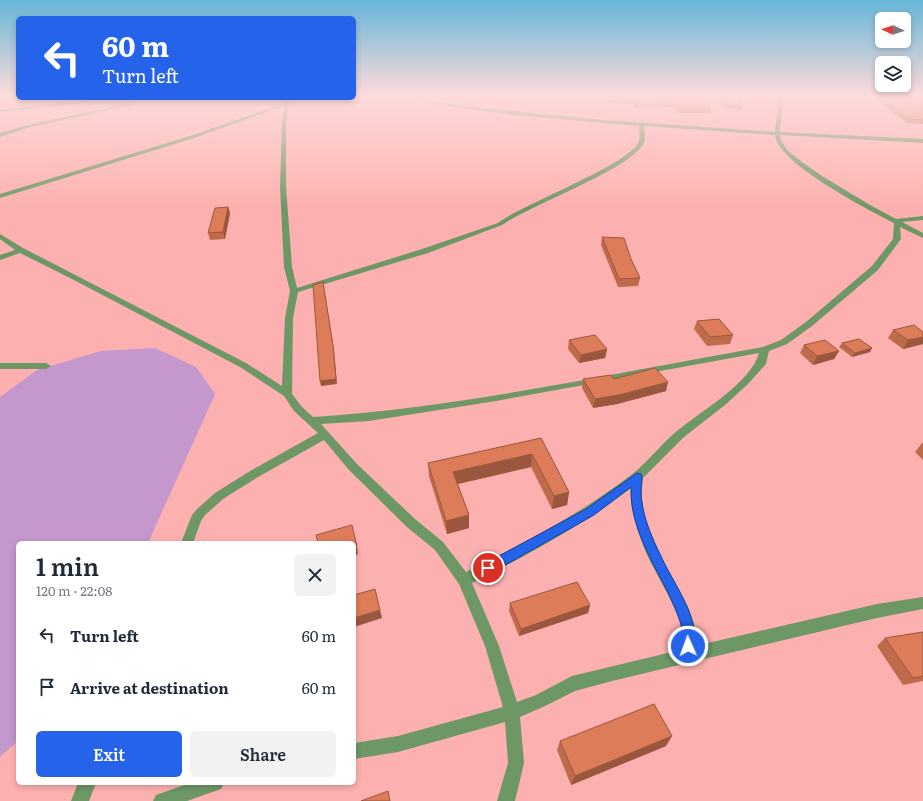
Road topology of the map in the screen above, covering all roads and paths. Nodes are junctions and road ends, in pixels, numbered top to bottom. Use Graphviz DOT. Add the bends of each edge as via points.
graph roads {
  1 [pos="199,134"];
  2 [pos="284,134"];
  3 [pos="641,134"];
  4 [pos="778,134"];
  5 [pos="786,134"];
  6 [pos="923,141"];
  7 [pos="0,196"];
  8 [pos="923,218"];
  9 [pos="897,222"];
  10 [pos="0,236"];
  11 [pos="923,236"];
  12 [pos="20,250"];
  13 [pos="0,258"];
  14 [pos="294,291"];
  15 [pos="765,349"];
  16 [pos="0,366"];
  17 [pos="46,366"];
  18 [pos="287,394"];
  19 [pos="312,421"];
  20 [pos="325,434"];
  21 [pos="637,477"];
  22 [pos="188,541"];
  23 [pos="464,580"];
  24 [pos="923,603"];
  25 [pos="686,656"];
  26 [pos="512,712"];
  27 [pos="356,751"];
  28 [pos="86,785"];
  29 [pos="209,785"];
  30 [pos="80,801"];
  31 [pos="162,801"];
  32 [pos="506,801"];
  1 -- 7 [label="street"];
  2 -- 14 [label="street" via="283,187 288,267"];
  3 -- 14 [label="street" via="642,141 638,148 624,160 500,224 425,251"];
  4 -- 9 [label="street" via="782,147 798,163"];
  5 -- 6 [label="street"];
  8 -- 9 [label="street"];
  9 -- 11 [label="street"];
  9 -- 15 [label="street" via="897,239 875,268 809,324 784,342"];
  10 -- 12 [label="street"];
  12 -- 13 [label="street"];
  12 -- 18 [label="street" via="243,365"];
  14 -- 18 [label="street" via="289,318"];
  15 -- 19 [label="street" via="496,398 369,417"];
  15 -- 21 [label="street" via="761,364 745,382 680,434"];
  16 -- 17 [label="street"];
  18 -- 19 [label="street" via="298,409"];
  19 -- 20 [label="street"];
  20 -- 22 [label="street" via="219,496 196,519"];
  20 -- 23 [label="street" via="354,467 411,523 439,546"];
  21 -- 23 [label="street" via="599,506"];
  21 -- 25 [label="street" via="636,501 641,519 654,556 686,621 690,637"];
  23 -- 26 [label="street" via="492,646"];
  24 -- 25 [label="street" via="877,611"];
  25 -- 26 [label="street" via="572,684"];
  26 -- 27 [label="street" via="398,744"];
  26 -- 32 [label="street" via="516,763"];
  28 -- 30 [label="street"];
  29 -- 31 [label="street"];
}
